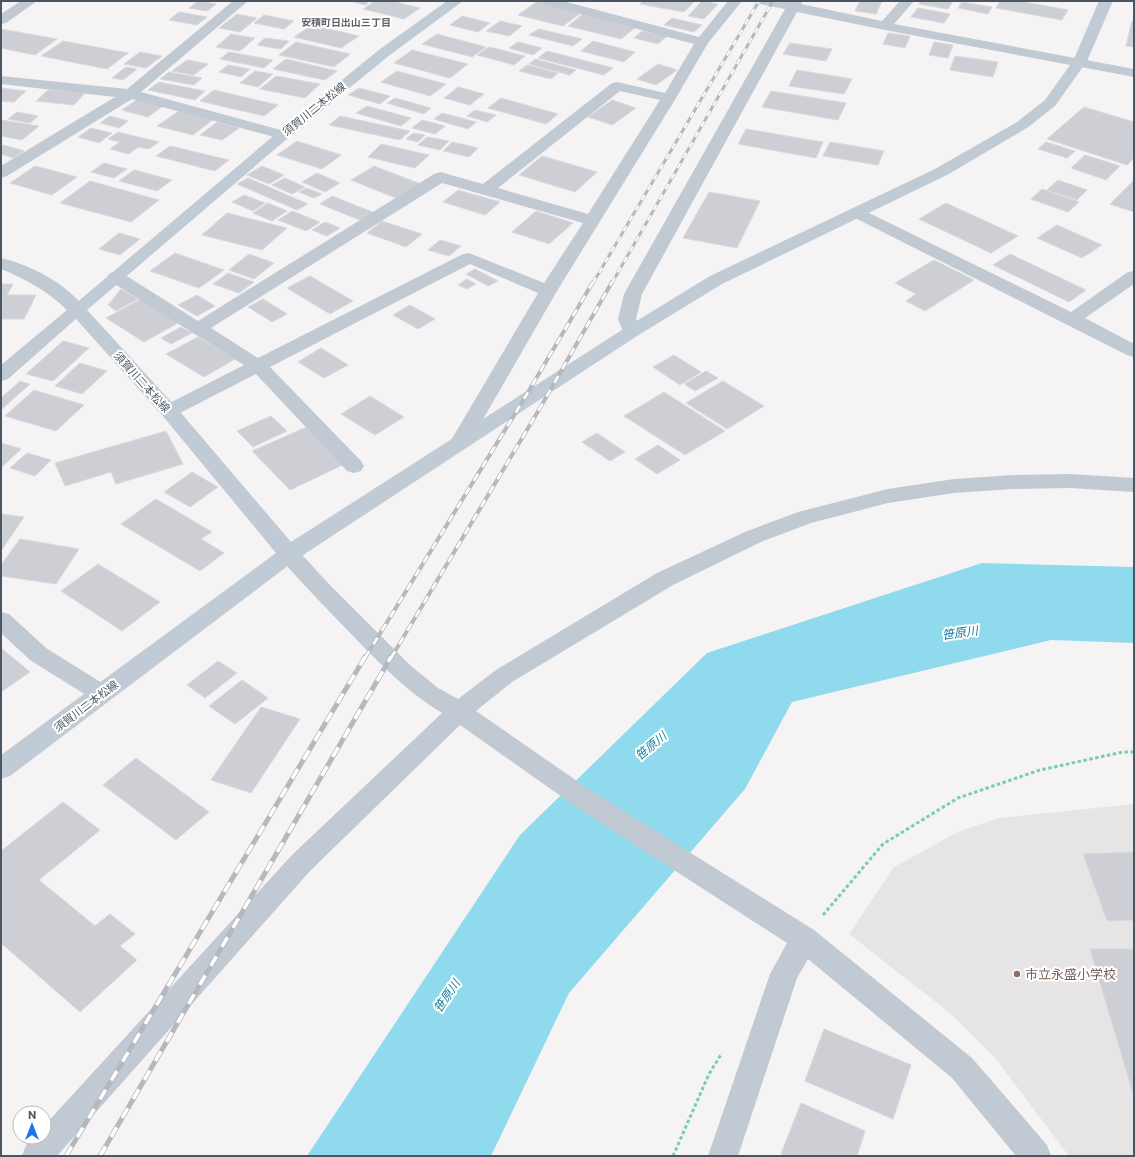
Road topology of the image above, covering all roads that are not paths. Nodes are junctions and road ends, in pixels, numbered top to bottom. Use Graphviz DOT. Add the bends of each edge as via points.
graph roads {
  1 [pos="30,1"];
  2 [pos="219,1"];
  3 [pos="456,1"];
  4 [pos="548,1"];
  5 [pos="735,1"];
  6 [pos="766,1"];
  7 [pos="907,1"];
  8 [pos="1106,1"];
  9 [pos="239,3"];
  10 [pos="794,4"];
  11 [pos="1,20"];
  12 [pos="885,26"];
  13 [pos="702,42"];
  14 [pos="1080,62"];
  15 [pos="1134,73"];
  16 [pos="1,80"];
  17 [pos="130,94"];
  18 [pos="669,98"];
  19 [pos="283,135"];
  20 [pos="1,173"];
  21 [pos="486,190"];
  22 [pos="857,213"];
  23 [pos="592,220"];
  24 [pos="1,263"];
  25 [pos="1134,276"];
  26 [pos="116,277"];
  27 [pos="548,291"];
  28 [pos="77,310"];
  29 [pos="1072,319"];
  30 [pos="197,329"];
  31 [pos="631,332"];
  32 [pos="1134,351"];
  33 [pos="258,366"];
  34 [pos="1,375"];
  35 [pos="169,411"];
  36 [pos="460,442"];
  37 [pos="354,466"];
  38 [pos="1134,485"];
  39 [pos="289,554"];
  40 [pos="1,620"];
  41 [pos="102,694"];
  42 [pos="466,717"];
  43 [pos="1,769"];
  44 [pos="792,932"];
  45 [pos="37,1156"];
  46 [pos="723,1156"];
  47 [pos="1036,1156"];
  1 -- 11 [label="street"];
  2 -- 9 [label="street"];
  3 -- 19 [label="main road, 須賀川二本松線" via="385,52"];
  4 -- 13 [label="street"];
  5 -- 13 [label="street"];
  6 -- 10 [label="street"];
  7 -- 12 [label="street"];
  8 -- 14 [label="main road"];
  9 -- 17 [label="street"];
  10 -- 12 [label="street"];
  10 -- 31 [label="street" via="633,294 627,319"];
  12 -- 14 [label="street"];
  13 -- 18 [label="street"];
  14 -- 15 [label="street"];
  14 -- 22 [label="main road" via="1050,102 1022,125 941,172"];
  16 -- 17 [label="street"];
  17 -- 19 [label="street"];
  17 -- 20 [label="street"];
  18 -- 21 [label="street" via="617,86"];
  18 -- 23 [label="street"];
  19 -- 26 [label="main road, 須賀川二本松線"];
  21 -- 23 [label="street"];
  21 -- 30 [label="street" via="440,178"];
  22 -- 29 [label="street"];
  22 -- 31 [label="main road" via="716,280"];
  23 -- 27 [label="street"];
  24 -- 28 [label="street" via="48,284"];
  25 -- 29 [label="street"];
  26 -- 28 [label="main road, 須賀川二本松線"];
  26 -- 30 [label="street"];
  27 -- 33 [label="street" via="469,258"];
  27 -- 36 [label="street"];
  28 -- 34 [label="street"];
  28 -- 35 [label="main road, 須賀川二本松線"];
  29 -- 32 [label="street"];
  30 -- 33 [label="street"];
  31 -- 36 [label="main road"];
  33 -- 35 [label="street"];
  33 -- 37 [label="street"];
  35 -- 39 [label="main road, 須賀川二本松線"];
  36 -- 39 [label="main road"];
  38 -- 42 [label="street" via="1070,481 954,486 881,498 805,517 753,537 665,579 504,676"];
  39 -- 41 [label="main road, 須賀川二本松線"];
  39 -- 42 [label="street" via="318,587 403,672 430,694"];
  40 -- 41 [label="street" via="38,654"];
  41 -- 43 [label="main road, 須賀川二本松線"];
  42 -- 44 [label="street" via="581,797"];
  42 -- 45 [label="street" via="301,863"];
  44 -- 46 [label="street" via="784,974"];
  44 -- 47 [label="street" via="962,1068"];
}
